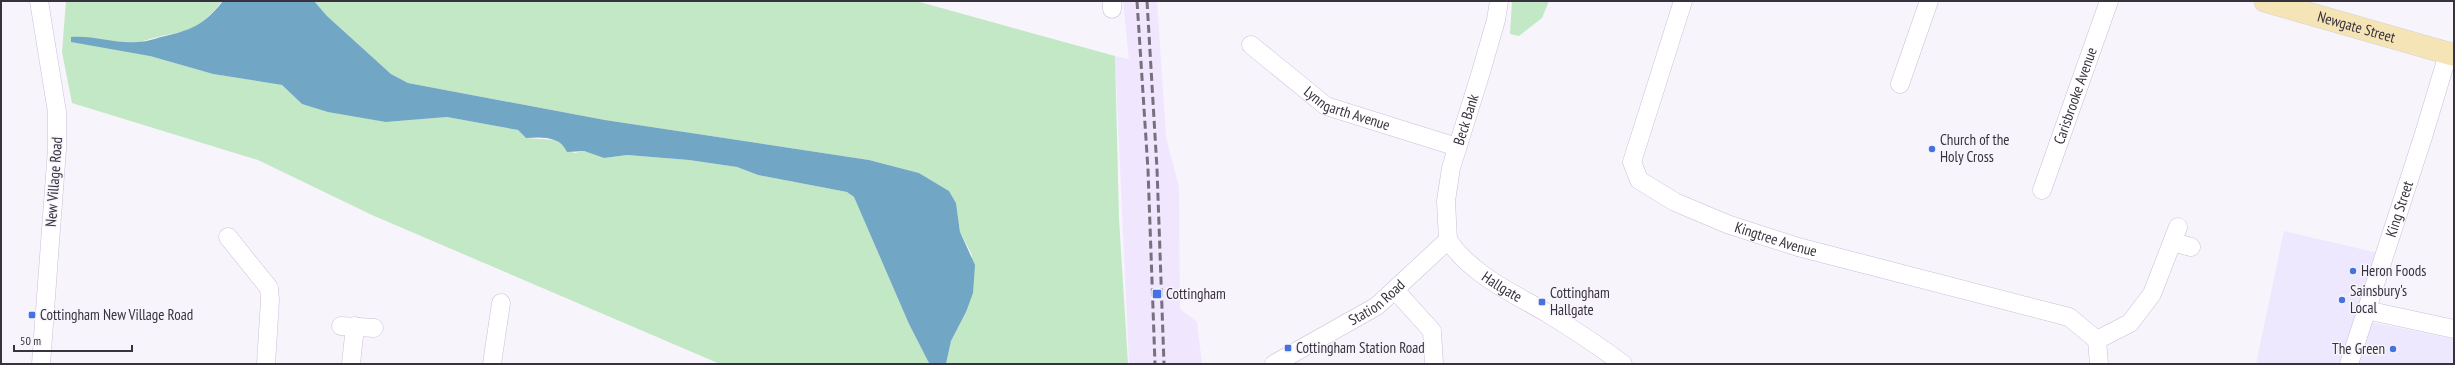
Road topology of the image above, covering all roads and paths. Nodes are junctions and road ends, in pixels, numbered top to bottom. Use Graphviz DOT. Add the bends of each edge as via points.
graph roads {
  1 [pos="39,1"];
  2 [pos="1499,1"];
  3 [pos="1683,1"];
  4 [pos="1929,1"];
  5 [pos="2109,1"];
  6 [pos="2265,1"];
  7 [pos="1251,45"];
  8 [pos="2451,54"];
  9 [pos="1900,84"];
  10 [pos="1457,147"];
  11 [pos="2042,190"];
  12 [pos="228,237"];
  13 [pos="1448,240"];
  14 [pos="2191,247"];
  15 [pos="1396,291"];
  16 [pos="502,303"];
  17 [pos="2366,310"];
  18 [pos="374,328"];
  19 [pos="2454,329"];
  20 [pos="2097,340"];
  21 [pos="41,364"];
  22 [pos="266,364"];
  23 [pos="351,364"];
  24 [pos="492,364"];
  25 [pos="1274,364"];
  26 [pos="1434,364"];
  27 [pos="1623,364"];
  28 [pos="2099,364"];
  29 [pos="2349,364"];
  1 -- 21 [label="street, New Village Road" via="57,112 57,150"];
  2 -- 10 [label="street, Beck Bank" via="1477,87"];
  3 -- 20 [label="street, Kingtree Avenue" via="1632,162 1639,180 1675,202 1727,224 1805,249 2069,317"];
  4 -- 9 [label="street"];
  5 -- 11 [label="street, Carisbrooke Avenue"];
  6 -- 8 [label="main road, Newgate Street"];
  7 -- 10 [label="street, Lynngarth Avenue" via="1326,106"];
  8 -- 17 [label="street, King Street"];
  10 -- 13 [label="street, Beck Bank" via="1446,201"];
  12 -- 22 [label="street" via="269,288"];
  13 -- 15 [label="street, Station Road"];
  13 -- 27 [label="street, Hallgate" via="1458,255 1477,272 1565,324"];
  14 -- 20 [label="street" via="2176,234 2152,294 2130,323"];
  15 -- 25 [label="street, Station Road" via="1365,313"];
  15 -- 26 [label="street" via="1432,331"];
  16 -- 24 [label="street"];
  17 -- 19 [label="street"];
  17 -- 29 [label="street, King Street"];
  18 -- 23 [label="street" via="348,326"];
  20 -- 28 [label="street"];
}
